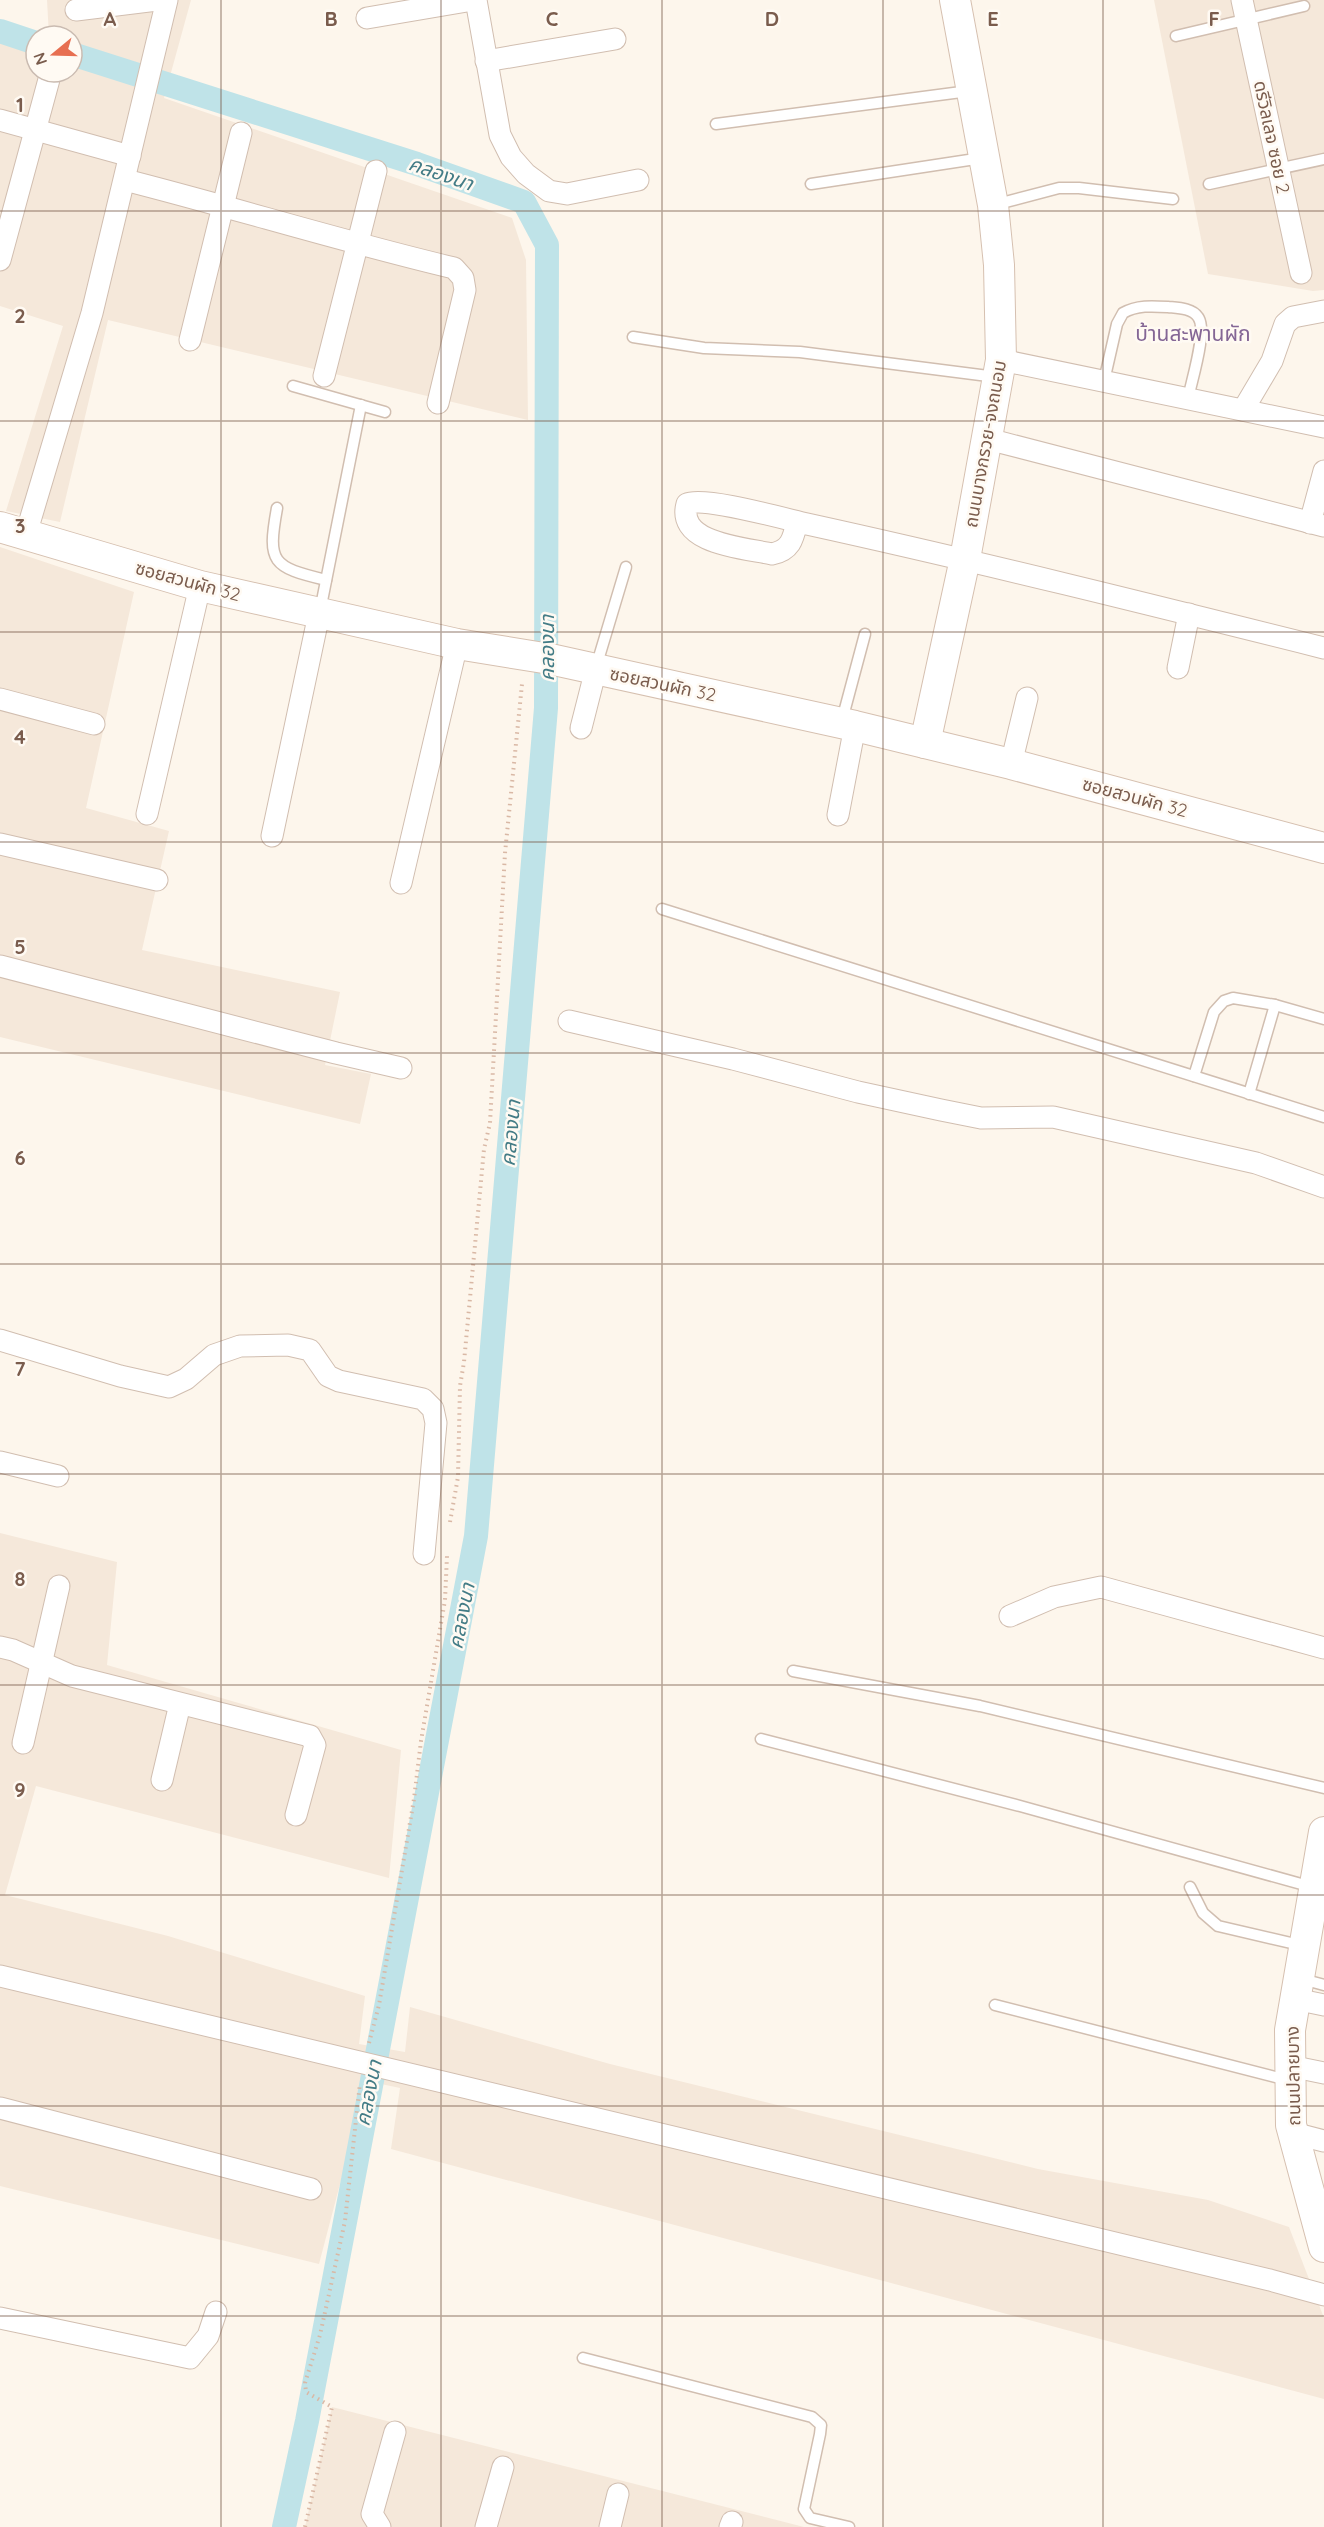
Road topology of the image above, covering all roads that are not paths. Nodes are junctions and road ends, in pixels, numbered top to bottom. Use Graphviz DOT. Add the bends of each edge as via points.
graph roads {
  1 [pos="157,0"];
  2 [pos="167,0"];
  3 [pos="474,0"];
  4 [pos="955,0"];
  5 [pos="1304,6"];
  6 [pos="76,10"];
  7 [pos="1245,10"];
  8 [pos="367,18"];
  9 [pos="1176,36"];
  10 [pos="615,39"];
  11 [pos="486,61"];
  12 [pos="48,84"];
  13 [pos="973,91"];
  14 [pos="0,120"];
  15 [pos="716,124"];
  16 [pos="35,130"];
  17 [pos="240,133"];
  18 [pos="130,156"];
  19 [pos="985,157"];
  20 [pos="1324,159"];
  21 [pos="1279,168"];
  22 [pos="375,171"];
  23 [pos="125,180"];
  24 [pos="638,180"];
  25 [pos="811,184"];
  26 [pos="1209,184"];
  27 [pos="1173,199"];
  28 [pos="223,205"];
  29 [pos="993,205"];
  30 [pos="357,245"];
  31 [pos="0,260"];
  32 [pos="1301,273"];
  33 [pos="1324,311"];
  34 [pos="633,337"];
  35 [pos="190,340"];
  36 [pos="1000,369"];
  37 [pos="324,376"];
  38 [pos="1104,381"];
  39 [pos="293,387"];
  40 [pos="1188,399"];
  41 [pos="438,403"];
  42 [pos="361,405"];
  43 [pos="1243,410"];
  44 [pos="386,412"];
  45 [pos="1324,428"];
  46 [pos="988,439"];
  47 [pos="1324,471"];
  48 [pos="277,507"];
  49 [pos="797,522"];
  50 [pos="1317,524"];
  51 [pos="13,531"];
  52 [pos="965,559"];
  53 [pos="626,567"];
  54 [pos="326,580"];
  55 [pos="200,586"];
  56 [pos="319,614"];
  57 [pos="1189,614"];
  58 [pos="865,634"];
  59 [pos="457,644"];
  60 [pos="1324,648"];
  61 [pos="1178,668"];
  62 [pos="596,669"];
  63 [pos="1027,698"];
  64 [pos="0,699"];
  65 [pos="94,724"];
  66 [pos="848,724"];
  67 [pos="581,729"];
  68 [pos="925,743"];
  69 [pos="1011,764"];
  70 [pos="147,814"];
  71 [pos="838,815"];
  72 [pos="272,836"];
  73 [pos="0,844"];
  74 [pos="1324,848"];
  75 [pos="157,880"];
  76 [pos="401,883"];
  77 [pos="662,909"];
  78 [pos="0,966"];
  79 [pos="1275,1005"];
  80 [pos="1324,1019"];
  81 [pos="568,1021"];
  82 [pos="401,1068"];
  83 [pos="1194,1076"];
  84 [pos="1249,1094"];
  85 [pos="1324,1117"];
  86 [pos="1324,1187"];
  87 [pos="0,1343"];
  88 [pos="0,1462"];
  89 [pos="58,1476"];
  90 [pos="424,1554"];
  91 [pos="59,1586"];
  92 [pos="1010,1616"];
  93 [pos="0,1647"];
  94 [pos="1324,1648"];
  95 [pos="41,1662"];
  96 [pos="793,1671"];
  97 [pos="180,1704"];
  98 [pos="760,1739"];
  99 [pos="23,1743"];
  100 [pos="162,1780"];
  101 [pos="1324,1788"];
  102 [pos="296,1815"];
  103 [pos="1324,1832"];
  104 [pos="1190,1887"];
  105 [pos="1319,1888"];
  106 [pos="1304,1946"];
  107 [pos="0,1976"];
  108 [pos="1306,1988"];
  109 [pos="995,2005"];
  110 [pos="1324,2005"];
  111 [pos="1324,2073"];
  112 [pos="1290,2074"];
  113 [pos="0,2108"];
  114 [pos="1293,2133"];
  115 [pos="1324,2141"];
  116 [pos="311,2189"];
  117 [pos="1324,2247"];
  118 [pos="1324,2295"];
  119 [pos="216,2312"];
  120 [pos="0,2318"];
  121 [pos="583,2358"];
  122 [pos="395,2432"];
  123 [pos="503,2467"];
  124 [pos="618,2494"];
  125 [pos="376,2520"];
  126 [pos="486,2527"];
  127 [pos="610,2527"];
  128 [pos="849,2527"];
  1 -- 6 [label="street"];
  2 -- 18 [label="street"];
  3 -- 8 [label="street"];
  3 -- 11 [label="street"];
  4 -- 13 [label="street, ถนนบางกรวย-จงถนอม"];
  5 -- 7 [label="lane"];
  7 -- 9 [label="lane"];
  7 -- 21 [label="street, ดรีวิลเลจ ซอย 2"];
  10 -- 11 [label="street"];
  11 -- 24 [label="street" via="500,135 511,157 526,174 549,190 567,194"];
  12 -- 16 [label="street"];
  13 -- 15 [label="lane"];
  13 -- 19 [label="street, ถนนบางกรวย-จงถนอม"];
  14 -- 16 [label="street"];
  16 -- 18 [label="street"];
  16 -- 31 [label="street"];
  17 -- 28 [label="street"];
  18 -- 23 [label="street"];
  19 -- 25 [label="lane"];
  19 -- 29 [label="street, ถนนบางกรวย-จงถนอม"];
  20 -- 21 [label="lane"];
  21 -- 26 [label="lane"];
  21 -- 32 [label="street, ดรีวิลเลจ ซอย 2"];
  22 -- 30 [label="street"];
  23 -- 28 [label="street"];
  23 -- 51 [label="street" via="92,313"];
  27 -- 29 [label="lane" via="1059,188"];
  28 -- 30 [label="street"];
  28 -- 35 [label="street"];
  29 -- 36 [label="street, ถนนบางกรวย-จงถนอม" via="999,265"];
  30 -- 37 [label="street"];
  30 -- 41 [label="street" via="454,268 463,278 465,290"];
  33 -- 43 [label="street" via="1293,317 1286,324 1272,362"];
  34 -- 36 [label="lane" via="704,348"];
  36 -- 38 [label="street"];
  36 -- 46 [label="street, ถนนบางกรวย-จงถนอม"];
  38 -- 40 [label="street"];
  38 -- 40 [label="lane" via="1123,313 1142,306 1190,310 1202,323"];
  39 -- 42 [label="lane"];
  40 -- 43 [label="street"];
  42 -- 44 [label="lane"];
  42 -- 54 [label="lane"];
  43 -- 45 [label="street"];
  46 -- 50 [label="street"];
  46 -- 52 [label="street, ถนนบางกรวย-จงถนอม"];
  47 -- 50 [label="street"];
  48 -- 54 [label="lane" via="271,540 278,561 293,572"];
  49 -- 49 [label="street" via="789,547 772,554 703,538 688,523 686,507 694,502"];
  49 -- 52 [label="street"];
  51 -- 55 [label="street, ซอยสวนผัก 32"];
  52 -- 57 [label="street"];
  52 -- 68 [label="street, ถนนบางกรวย-จงถนอม"];
  53 -- 62 [label="lane"];
  54 -- 56 [label="lane"];
  55 -- 56 [label="street, ซอยสวนผัก 32"];
  55 -- 70 [label="street"];
  56 -- 59 [label="street, ซอยสวนผัก 32"];
  56 -- 72 [label="street"];
  57 -- 60 [label="street"];
  57 -- 61 [label="street"];
  58 -- 66 [label="lane"];
  59 -- 62 [label="street, ซอยสวนผัก 32" via="534,666"];
  59 -- 76 [label="street"];
  62 -- 66 [label="street, ซอยสวนผัก 32"];
  62 -- 67 [label="street"];
  63 -- 69 [label="street"];
  64 -- 65 [label="street"];
  66 -- 68 [label="street, ซอยสวนผัก 32"];
  66 -- 71 [label="street"];
  68 -- 69 [label="street, ซอยสวนผัก 32"];
  69 -- 74 [label="street, ซอยสวนผัก 32"];
  73 -- 75 [label="street"];
  77 -- 83 [label="lane"];
  78 -- 82 [label="street"];
  79 -- 80 [label="lane"];
  79 -- 83 [label="lane" via="1233,998 1224,1001 1214,1012"];
  79 -- 84 [label="lane"];
  81 -- 86 [label="street" via="981,1118 1053,1117 1100,1127 1256,1163"];
  83 -- 84 [label="lane"];
  84 -- 85 [label="lane"];
  87 -- 90 [label="street" via="169,1387 186,1379 214,1354 240,1346 288,1345 310,1350 328,1376 339,1381 423,1399 433,1409 436,1423"];
  88 -- 89 [label="street"];
  91 -- 95 [label="street"];
  92 -- 94 [label="street" via="1054,1597 1101,1587"];
  93 -- 95 [label="street"];
  95 -- 97 [label="street" via="72,1676"];
  95 -- 99 [label="street"];
  96 -- 101 [label="lane" via="980,1706"];
  97 -- 100 [label="street"];
  97 -- 102 [label="street" via="314,1739"];
  98 -- 105 [label="lane"];
  103 -- 105 [label="street, ถนนปลายบาง"];
  104 -- 106 [label="lane" via="1203,1913 1218,1926"];
  105 -- 106 [label="street, ถนนปลายบาง"];
  106 -- 108 [label="street, ถนนปลายบาง"];
  107 -- 118 [label="street"];
  108 -- 110 [label="street"];
  108 -- 112 [label="street, ถนนปลายบาง" via="1290,2030"];
  109 -- 112 [label="lane"];
  111 -- 112 [label="street"];
  112 -- 114 [label="street, ถนนปลายบาง"];
  113 -- 116 [label="street"];
  114 -- 115 [label="street"];
  114 -- 117 [label="street, ถนนปลายบาง"];
  119 -- 120 [label="street" via="208,2336 190,2358"];
  121 -- 128 [label="lane" via="812,2417 820,2426 820,2434 804,2509 810,2518"];
  122 -- 125 [label="street"];
  123 -- 126 [label="street"];
  124 -- 127 [label="street"];
}
